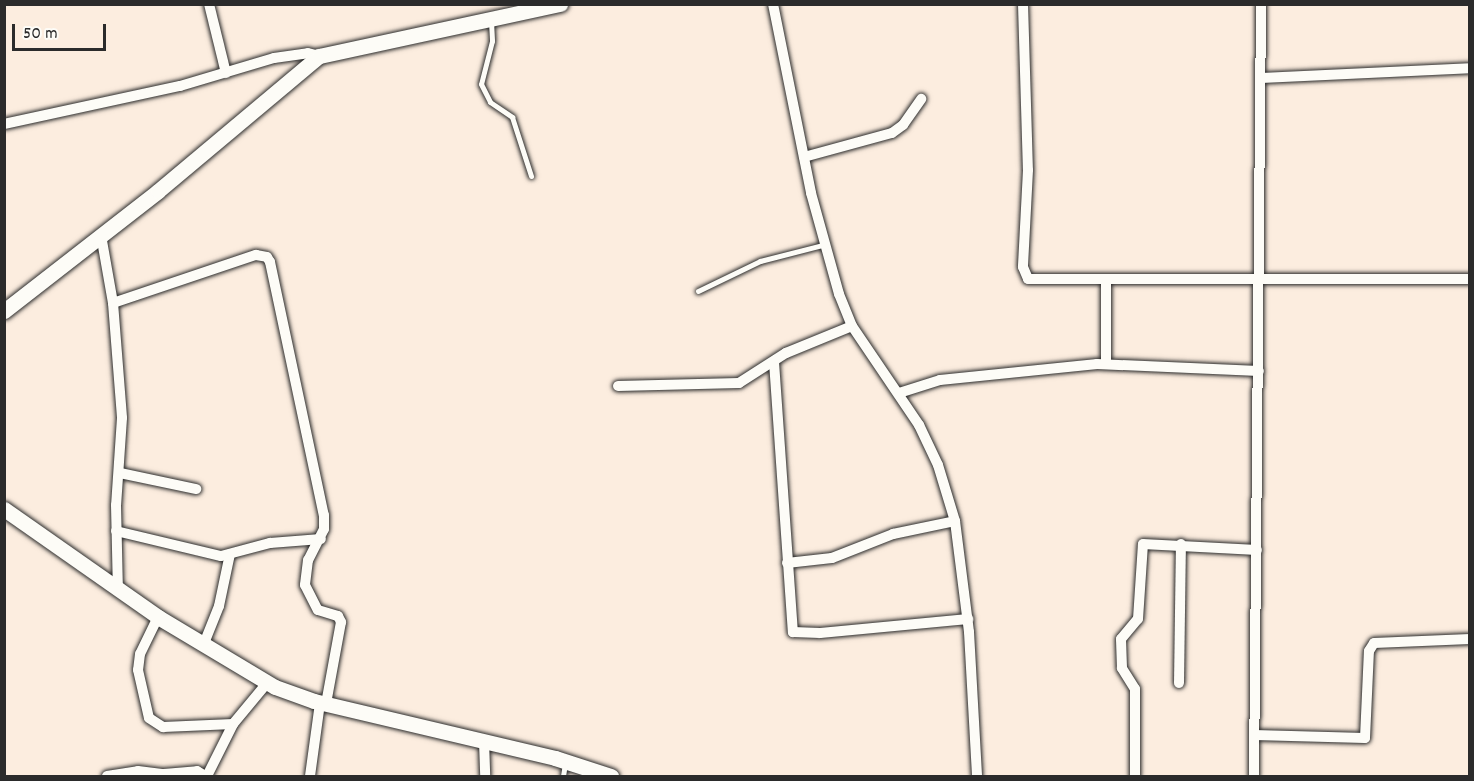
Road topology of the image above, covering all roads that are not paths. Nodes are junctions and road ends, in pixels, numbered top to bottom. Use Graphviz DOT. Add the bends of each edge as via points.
graph roads {
  1 [pos="209,4"];
  2 [pos="560,4"];
  3 [pos="773,4"];
  4 [pos="1023,4"];
  5 [pos="1261,4"];
  6 [pos="491,19"];
  7 [pos="323,54"];
  8 [pos="1470,68"];
  9 [pos="226,73"];
  10 [pos="1261,78"];
  11 [pos="921,99"];
  12 [pos="4,124"];
  13 [pos="804,157"];
  14 [pos="531,176"];
  15 [pos="101,235"];
  16 [pos="823,245"];
  17 [pos="1260,279"];
  18 [pos="1470,279"];
  19 [pos="1106,280"];
  20 [pos="698,291"];
  21 [pos="113,303"];
  22 [pos="4,311"];
  23 [pos="852,326"];
  24 [pos="774,362"];
  25 [pos="1106,364"];
  26 [pos="1259,371"];
  27 [pos="618,386"];
  28 [pos="899,393"];
  29 [pos="120,473"];
  30 [pos="196,489"];
  31 [pos="4,509"];
  32 [pos="955,521"];
  33 [pos="116,531"];
  34 [pos="321,539"];
  35 [pos="1181,544"];
  36 [pos="1257,550"];
  37 [pos="231,554"];
  38 [pos="787,563"];
  39 [pos="118,590"];
  40 [pos="158,617"];
  41 [pos="968,619"];
  42 [pos="1470,639"];
  43 [pos="203,646"];
  44 [pos="267,683"];
  45 [pos="1179,683"];
  46 [pos="323,703"];
  47 [pos="233,724"];
  48 [pos="1254,735"];
  49 [pos="484,741"];
  50 [pos="566,761"];
  51 [pos="121,774"];
  52 [pos="107,777"];
  53 [pos="206,777"];
  54 [pos="310,777"];
  55 [pos="485,777"];
  56 [pos="563,777"];
  57 [pos="611,777"];
  58 [pos="977,777"];
  59 [pos="1135,777"];
  60 [pos="1254,777"];
  1 -- 9 [label="street"];
  2 -- 6 [label="street"];
  3 -- 13 [label="street"];
  4 -- 19 [label="street" via="1028,170 1024,272 1034,281"];
  5 -- 10 [label="street"];
  6 -- 7 [label="street"];
  6 -- 14 [label="lane" via="492,41 481,84 490,102 512,117"];
  7 -- 9 [label="street" via="295,54"];
  7 -- 15 [label="street"];
  8 -- 10 [label="street"];
  9 -- 12 [label="street"];
  10 -- 17 [label="street"];
  11 -- 13 [label="street" via="903,125 892,133"];
  13 -- 16 [label="street"];
  15 -- 21 [label="street"];
  15 -- 22 [label="street"];
  16 -- 20 [label="lane" via="760,261"];
  16 -- 23 [label="street"];
  17 -- 18 [label="street"];
  17 -- 19 [label="street"];
  17 -- 26 [label="street"];
  19 -- 25 [label="street"];
  21 -- 29 [label="street" via="122,418"];
  21 -- 34 [label="street" via="256,255 267,257 322,504"];
  23 -- 24 [label="street" via="809,342"];
  23 -- 28 [label="street"];
  24 -- 27 [label="street" via="740,383"];
  24 -- 38 [label="street"];
  25 -- 26 [label="street"];
  25 -- 28 [label="street" via="962,377"];
  26 -- 36 [label="street"];
  28 -- 32 [label="street" via="938,465"];
  29 -- 30 [label="street"];
  29 -- 33 [label="street"];
  31 -- 39 [label="street"];
  32 -- 38 [label="street" via="893,534 832,558"];
  32 -- 41 [label="street"];
  33 -- 37 [label="street" via="210,554"];
  33 -- 39 [label="street"];
  34 -- 37 [label="street" via="270,543"];
  34 -- 46 [label="street" via="308,560 305,585 318,610 338,616 341,622"];
  35 -- 36 [label="street"];
  35 -- 45 [label="street"];
  35 -- 59 [label="street" via="1143,544 1138,620 1121,639 1122,668 1136,689"];
  36 -- 48 [label="street"];
  37 -- 43 [label="street" via="219,606"];
  38 -- 41 [label="street" via="790,624 796,634"];
  39 -- 40 [label="street"];
  40 -- 43 [label="street"];
  40 -- 47 [label="street" via="140,654 138,670 149,718 163,728"];
  41 -- 58 [label="street"];
  42 -- 48 [label="street" via="1374,643 1369,651 1365,738"];
  43 -- 44 [label="street"];
  44 -- 46 [label="street"];
  44 -- 47 [label="street"];
  46 -- 49 [label="street"];
  46 -- 54 [label="street"];
  47 -- 53 [label="street"];
  48 -- 60 [label="street"];
  49 -- 50 [label="street"];
  49 -- 55 [label="street"];
  50 -- 56 [label="lane"];
  50 -- 57 [label="street"];
  51 -- 52 [label="street"];
  51 -- 53 [label="street" via="197,771"];
}
